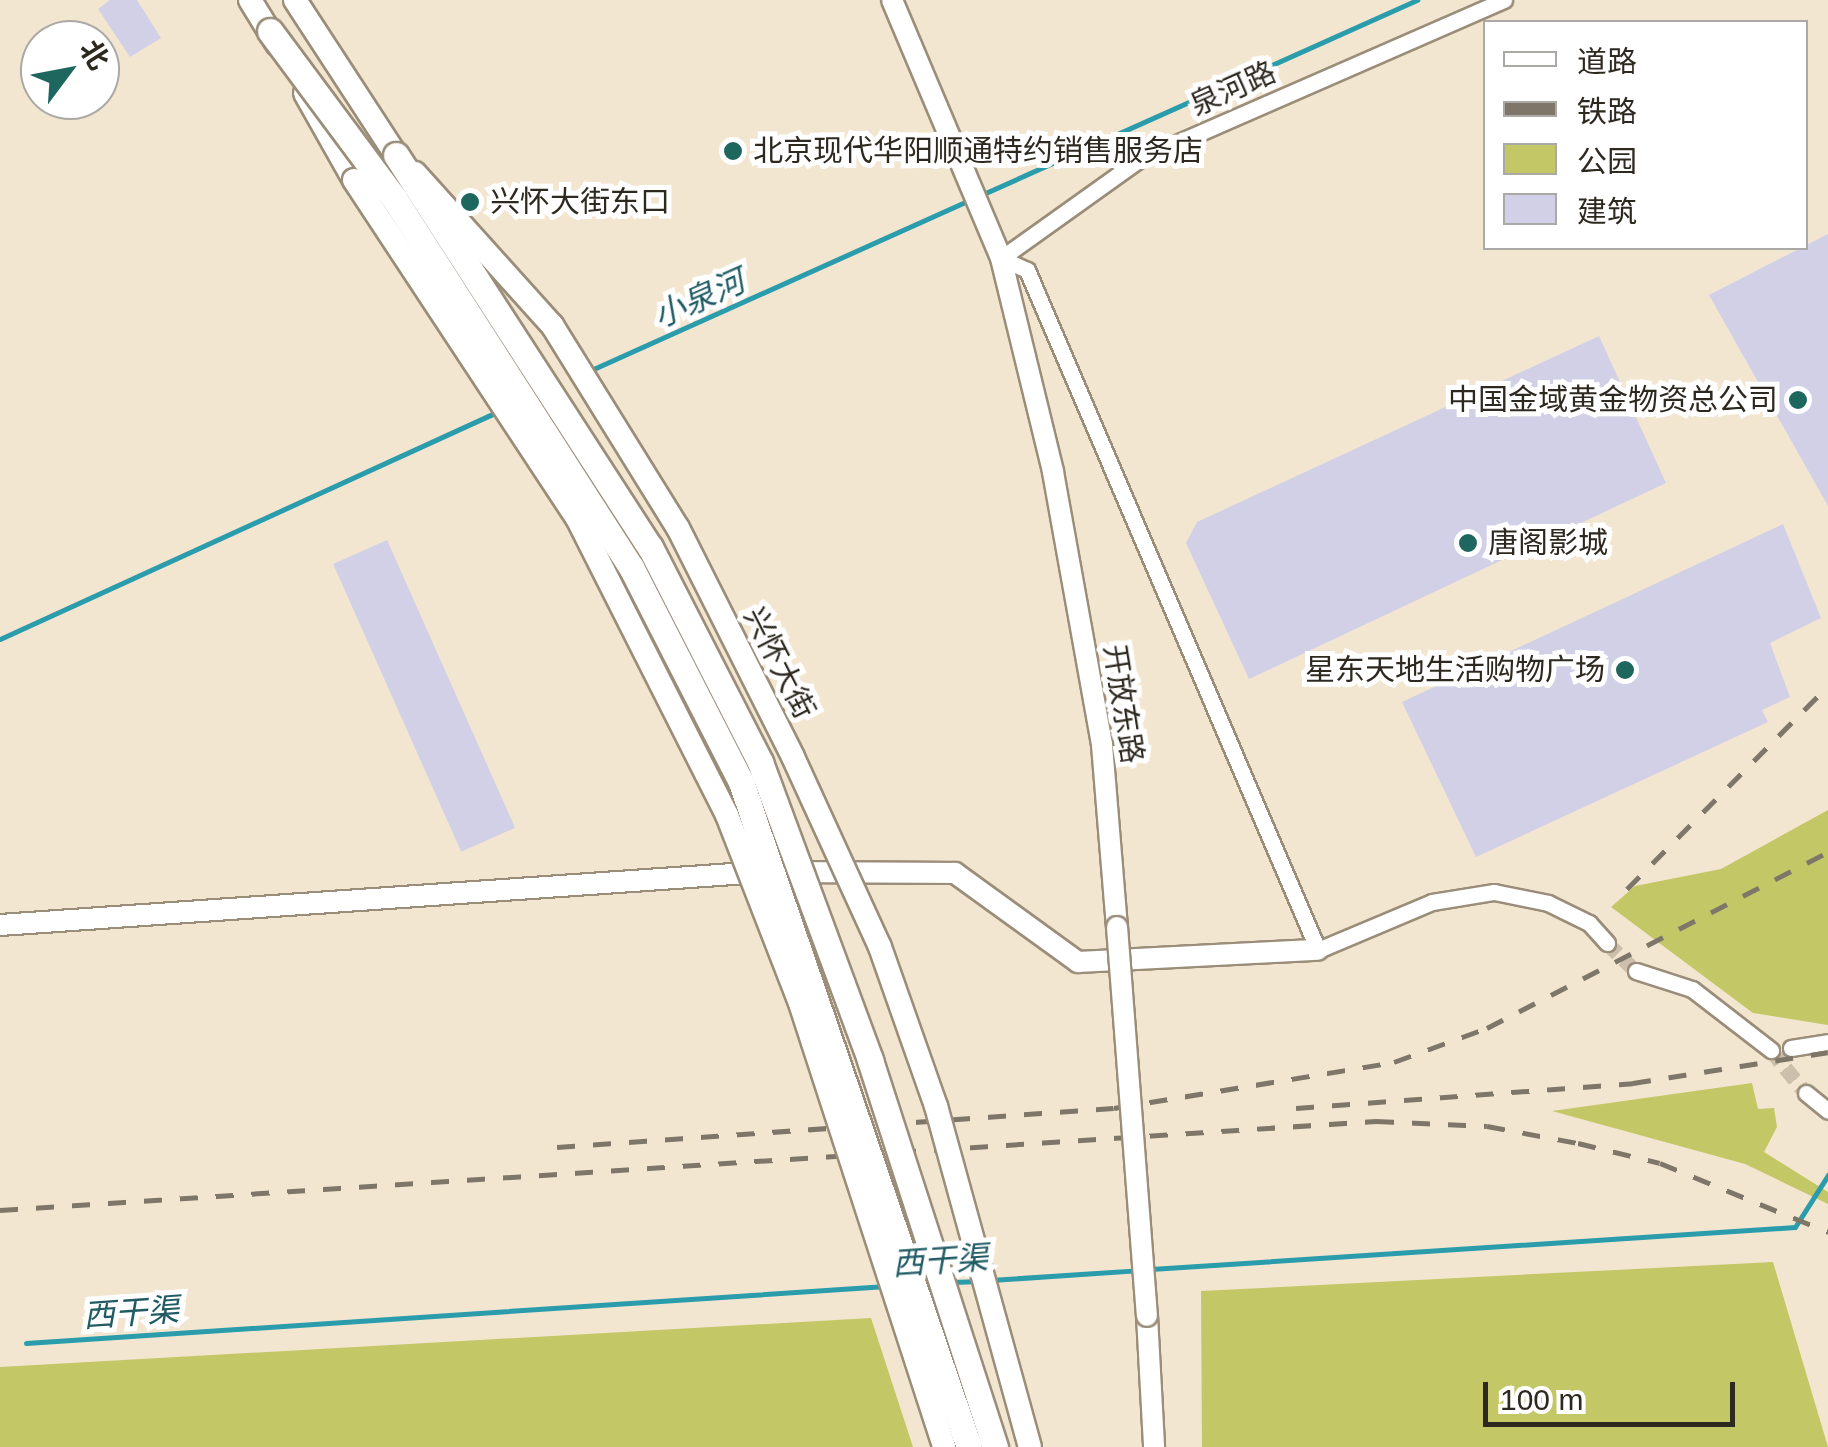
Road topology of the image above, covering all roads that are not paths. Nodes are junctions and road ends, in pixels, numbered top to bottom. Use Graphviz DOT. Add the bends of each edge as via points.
graph roads {
  1 [pos="250,0"];
  2 [pos="295,0"];
  3 [pos="892,0"];
  4 [pos="1504,0"];
  5 [pos="270,31"];
  6 [pos="396,154"];
  7 [pos="1001,258"];
  8 [pos="0,925"];
  9 [pos="1606,943"];
  10 [pos="1318,950"];
  11 [pos="1636,972"];
  12 [pos="1828,1042"];
  13 [pos="1791,1048"];
  14 [pos="1772,1050"];
  15 [pos="1806,1093"];
  16 [pos="1828,1111"];
  17 [pos="944,1447"];
  18 [pos="969,1447"];
  19 [pos="994,1447"];
  20 [pos="1030,1447"];
  21 [pos="1154,1447"];
  1 -- 5 [label="main road"];
  2 -- 6 [label="main road, 兴怀大街"];
  3 -- 7 [label="street, 开放东路"];
  4 -- 7 [label="street, 泉河路" via="1140,159"];
  5 -- 17 [label="main road, bridge" via="354,180 577,518 727,815 800,1003"];
  5 -- 18 [label="highway, bridge" via="394,198 632,567 742,782"];
  6 -- 19 [label="highway, bridge" via="650,547 760,762 870,1060"];
  6 -- 20 [label="main road, 兴怀大街, bridge" via="552,324 678,528 793,757 880,946 936,1106"];
  7 -- 10 [label="street" via="1027,270"];
  7 -- 21 [label="street, 开放东路, bridge" via="1053,472 1096,710"];
  8 -- 10 [label="street" via="699,872 956,873 1078,962"];
  9 -- 10 [label="street" via="1589,923 1548,903 1494,892 1432,902"];
  11 -- 14 [label="street" via="1692,990"];
  12 -- 13 [label="street"];
  15 -- 16 [label="street"];
}
